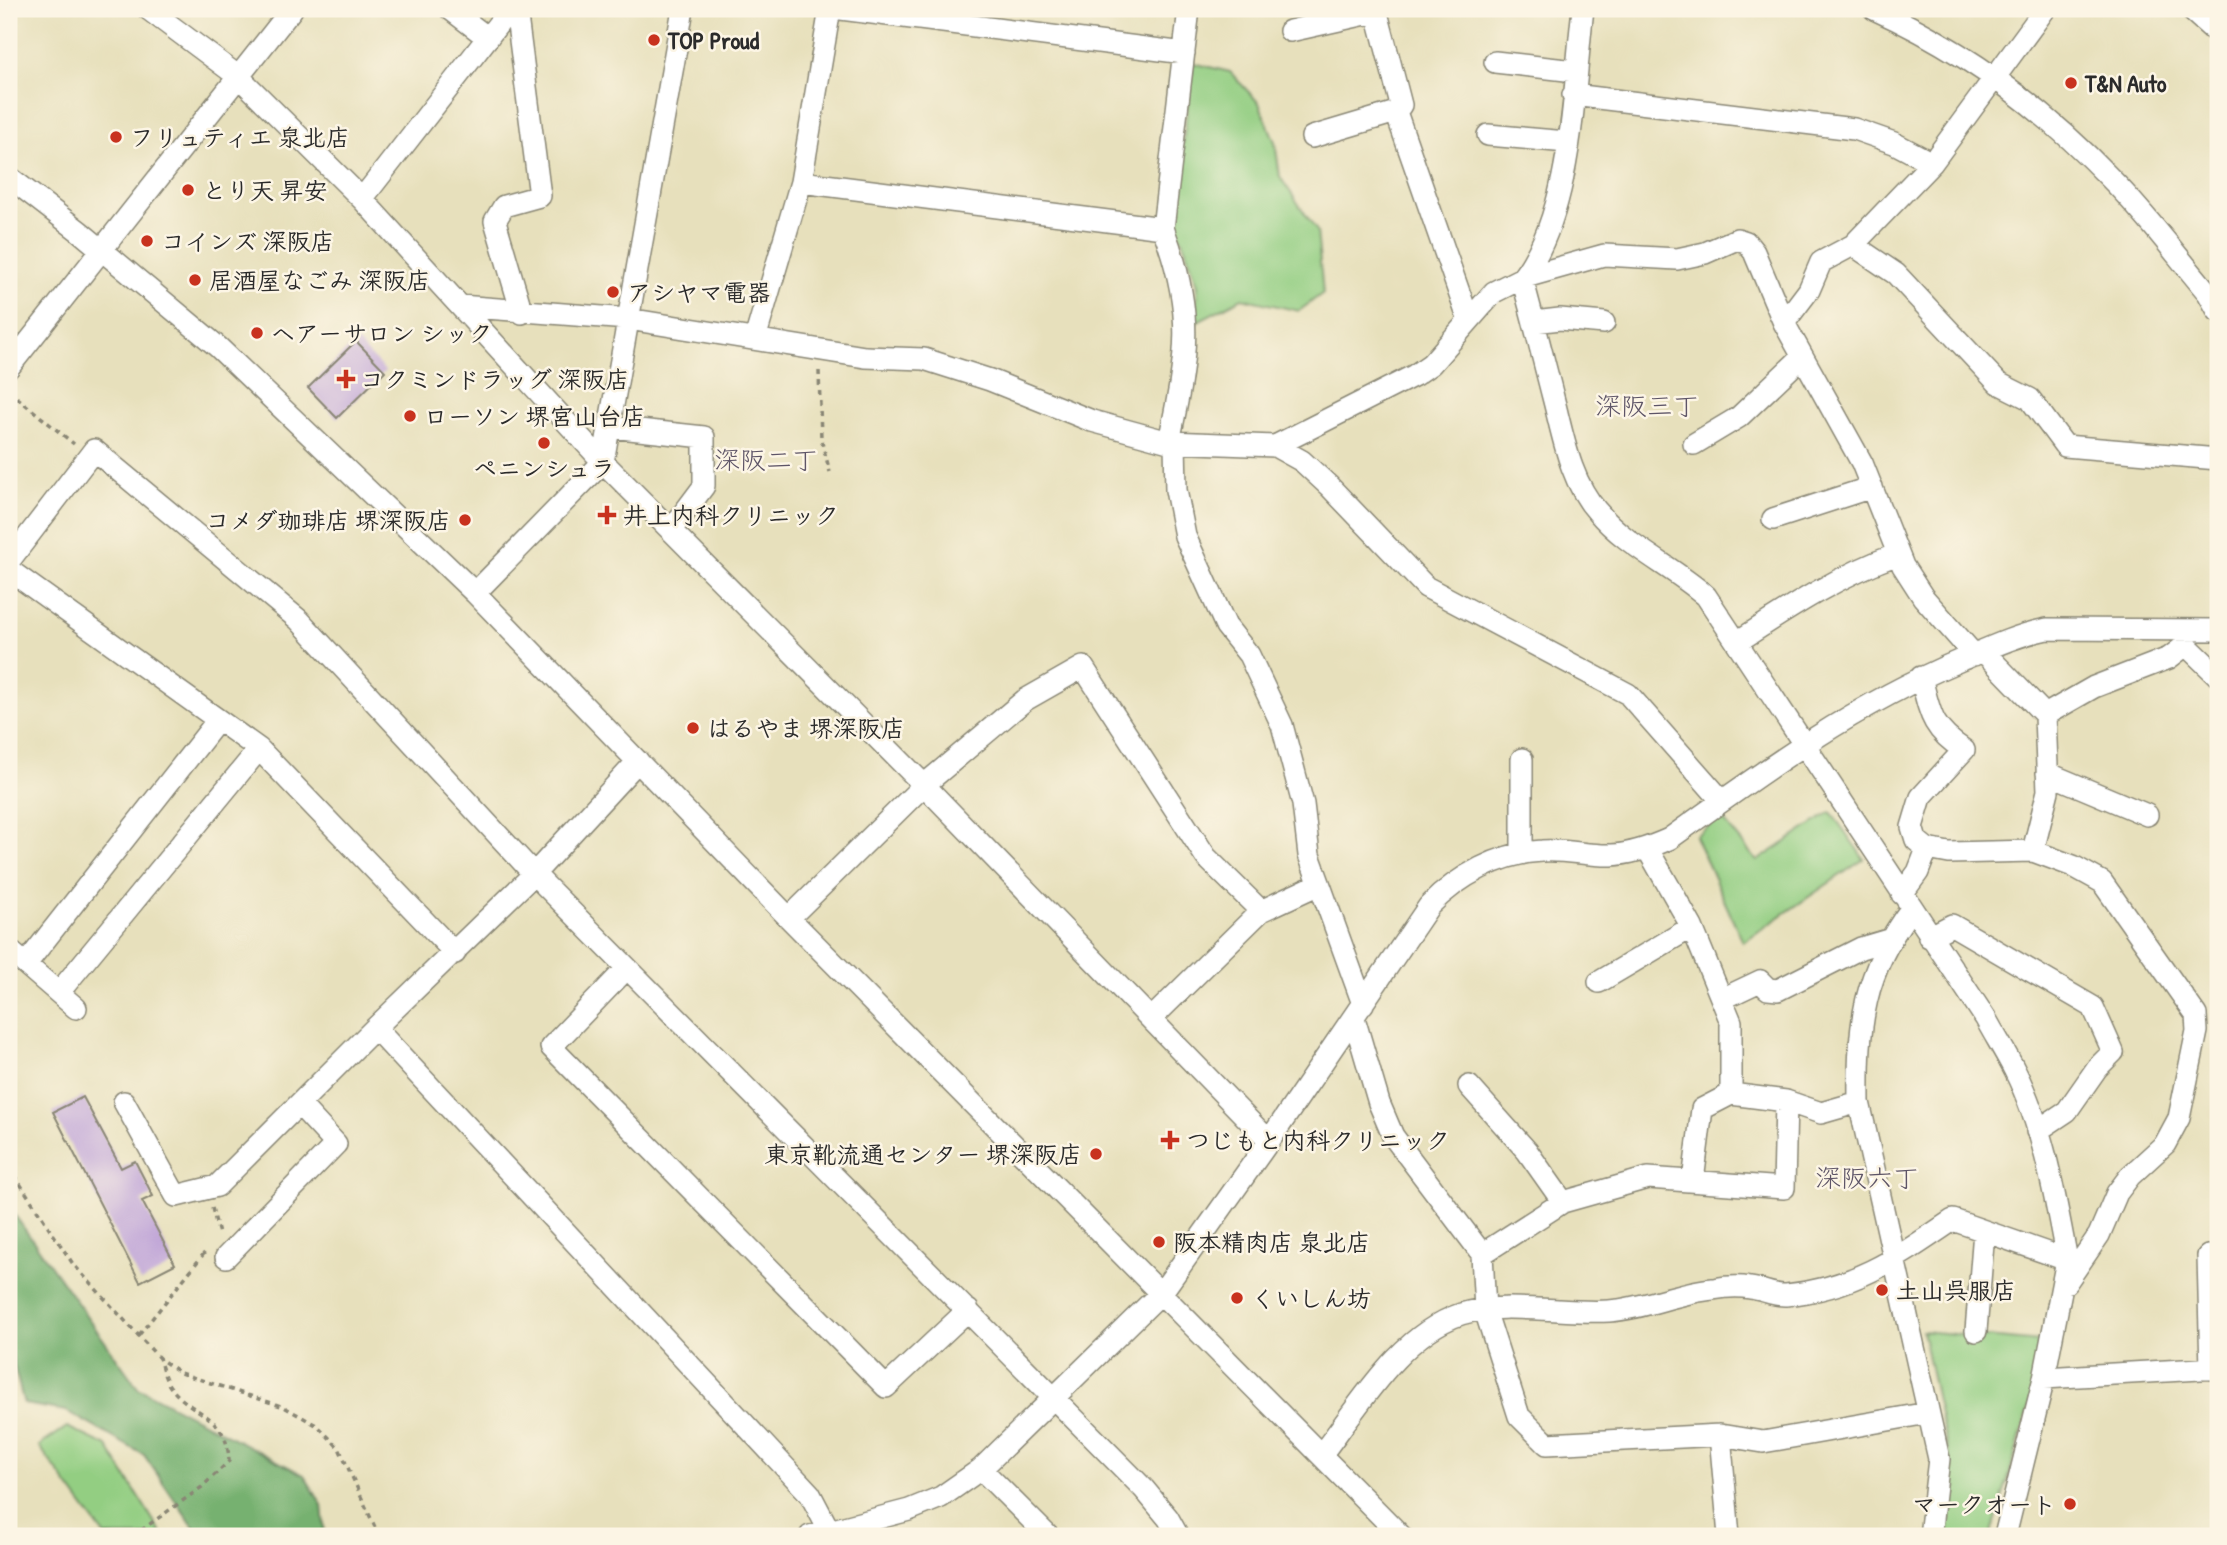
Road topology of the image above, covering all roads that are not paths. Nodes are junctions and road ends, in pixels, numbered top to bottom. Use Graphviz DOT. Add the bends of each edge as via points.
graph roads {
  1 [pos="148,9"];
  2 [pos="292,9"];
  3 [pos="450,9"];
  4 [pos="510,9"];
  5 [pos="516,9"];
  6 [pos="683,9"];
  7 [pos="831,9"];
  8 [pos="841,9"];
  9 [pos="1189,9"];
  10 [pos="1583,9"];
  11 [pos="1874,9"];
  12 [pos="2045,9"];
  13 [pos="2190,9"];
  14 [pos="1375,10"];
  15 [pos="1290,31"];
  16 [pos="2218,34"];
  17 [pos="488,38"];
  18 [pos="1184,53"];
  19 [pos="1495,62"];
  20 [pos="1575,71"];
  21 [pos="1994,76"];
  22 [pos="239,77"];
  23 [pos="1573,95"];
  24 [pos="1396,113"];
  25 [pos="1488,135"];
  26 [pos="1312,137"];
  27 [pos="1567,142"];
  28 [pos="1932,163"];
  29 [pos="9,177"];
  30 [pos="801,182"];
  31 [pos="362,199"];
  32 [pos="1163,228"];
  33 [pos="1853,245"];
  34 [pos="103,250"];
  35 [pos="1522,278"];
  36 [pos="460,306"];
  37 [pos="2218,311"];
  38 [pos="522,313"];
  39 [pos="1468,318"];
  40 [pos="628,319"];
  41 [pos="1534,323"];
  42 [pos="1604,323"];
  43 [pos="1784,323"];
  44 [pos="755,339"];
  45 [pos="1802,357"];
  46 [pos="9,367"];
  47 [pos="611,428"];
  48 [pos="1172,442"];
  49 [pos="1694,444"];
  50 [pos="1275,446"];
  51 [pos="2218,459"];
  52 [pos="603,462"];
  53 [pos="1871,487"];
  54 [pos="1773,519"];
  55 [pos="671,530"];
  56 [pos="1898,554"];
  57 [pos="9,561"];
  58 [pos="9,570"];
  59 [pos="475,593"];
  60 [pos="2218,630"];
  61 [pos="2185,637"];
  62 [pos="1737,642"];
  63 [pos="1979,653"];
  64 [pos="2218,676"];
  65 [pos="1921,677"];
  66 [pos="2045,715"];
  67 [pos="218,720"];
  68 [pos="1804,743"];
  69 [pos="259,750"];
  70 [pos="1522,759"];
  71 [pos="638,761"];
  72 [pos="2047,773"];
  73 [pos="925,785"];
  74 [pos="1722,801"];
  75 [pos="2147,815"];
  76 [pos="1647,848"];
  77 [pos="1927,849"];
  78 [pos="2033,851"];
  79 [pos="1522,853"];
  80 [pos="534,874"];
  81 [pos="1319,884"];
  82 [pos="1906,902"];
  83 [pos="1261,911"];
  84 [pos="789,918"];
  85 [pos="1692,927"];
  86 [pos="1929,937"];
  87 [pos="1888,940"];
  88 [pos="9,950"];
  89 [pos="455,953"];
  90 [pos="26,964"];
  91 [pos="627,968"];
  92 [pos="1599,982"];
  93 [pos="60,991"];
  94 [pos="1722,999"];
  95 [pos="76,1008"];
  96 [pos="1359,1011"];
  97 [pos="1151,1019"];
  98 [pos="375,1028"];
  99 [pos="1469,1086"];
  100 [pos="1731,1094"];
  101 [pos="1786,1101"];
  102 [pos="124,1102"];
  103 [pos="1859,1102"];
  104 [pos="299,1104"];
  105 [pos="2037,1131"];
  106 [pos="1269,1141"];
  107 [pos="1693,1181"];
  108 [pos="1563,1202"];
  109 [pos="1984,1231"];
  110 [pos="1482,1254"];
  111 [pos="2208,1255"];
  112 [pos="226,1257"];
  113 [pos="1895,1259"];
  114 [pos="2067,1260"];
  115 [pos="2061,1291"];
  116 [pos="1162,1292"];
  117 [pos="968,1310"];
  118 [pos="1485,1310"];
  119 [pos="1976,1331"];
  120 [pos="2215,1369"];
  121 [pos="2044,1378"];
  122 [pos="1052,1398"];
  123 [pos="1928,1413"];
  124 [pos="1720,1435"];
  125 [pos="1321,1455"];
  126 [pos="981,1469"];
  127 [pos="824,1534"];
  128 [pos="1048,1536"];
  129 [pos="1178,1536"];
  130 [pos="1401,1536"];
  131 [pos="1729,1536"];
  132 [pos="1930,1536"];
  133 [pos="2005,1536"];
  1 -- 22 [label="street"];
  2 -- 22 [label="street"];
  3 -- 17 [label="street"];
  4 -- 17 [label="street"];
  5 -- 38 [label="street" via="540,196 504,206 495,221"];
  6 -- 40 [label="street"];
  7 -- 30 [label="street"];
  8 -- 18 [label="street"];
  9 -- 18 [label="street"];
  10 -- 20 [label="street"];
  11 -- 21 [label="street" via="1949,46"];
  12 -- 21 [label="street"];
  13 -- 16 [label="street"];
  14 -- 15 [label="street"];
  14 -- 24 [label="street" via="1401,105"];
  17 -- 31 [label="street"];
  18 -- 32 [label="street"];
  19 -- 20 [label="street"];
  20 -- 23 [label="street"];
  21 -- 28 [label="street"];
  21 -- 37 [label="street" via="2059,128 2113,180"];
  22 -- 31 [label="street"];
  22 -- 34 [label="street"];
  23 -- 27 [label="street"];
  23 -- 28 [label="street" via="1854,129"];
  24 -- 26 [label="street"];
  24 -- 39 [label="street"];
  25 -- 27 [label="street"];
  27 -- 35 [label="street" via="1551,225"];
  28 -- 33 [label="street"];
  29 -- 34 [label="street"];
  30 -- 32 [label="street"];
  30 -- 44 [label="street"];
  31 -- 36 [label="street"];
  32 -- 48 [label="street" via="1179,270 1186,337"];
  33 -- 43 [label="street" via="1821,262 1809,290"];
  33 -- 51 [label="street" via="1896,274 1998,383 2030,399 2065,446"];
  34 -- 46 [label="street"];
  34 -- 59 [label="street" via="218,347"];
  35 -- 39 [label="street" via="1494,292"];
  35 -- 41 [label="street"];
  35 -- 43 [label="street" via="1604,255 1677,259 1737,239 1754,252"];
  36 -- 38 [label="street"];
  36 -- 52 [label="street"];
  38 -- 40 [label="street"];
  39 -- 50 [label="street" via="1431,364 1415,375"];
  40 -- 44 [label="street"];
  40 -- 47 [label="street"];
  41 -- 42 [label="street"];
  41 -- 62 [label="street" via="1569,457 1583,492 1597,513 1706,596"];
  43 -- 45 [label="street"];
  44 -- 48 [label="street" via="865,357 925,359 1092,421"];
  45 -- 49 [label="street" via="1739,417"];
  45 -- 53 [label="street" via="1846,431"];
  47 -- 52 [label="street"];
  47 -- 55 [label="street" via="704,437 704,486"];
  48 -- 50 [label="street"];
  48 -- 81 [label="street" via="1185,536 1226,626 1248,655 1282,725 1296,768 1309,855"];
  50 -- 74 [label="street" via="1302,461 1329,486 1426,587 1628,694"];
  52 -- 55 [label="street"];
  52 -- 59 [label="street"];
  53 -- 54 [label="street"];
  53 -- 56 [label="street"];
  55 -- 73 [label="street"];
  56 -- 62 [label="street" via="1816,592"];
  56 -- 63 [label="street" via="1923,597"];
  57 -- 80 [label="street" via="94,450 299,620"];
  58 -- 67 [label="street"];
  59 -- 71 [label="street"];
  60 -- 61 [label="street"];
  61 -- 63 [label="street" via="2047,628"];
  61 -- 64 [label="street"];
  61 -- 66 [label="street" via="2169,658 2094,687"];
  62 -- 68 [label="street"];
  63 -- 65 [label="street"];
  63 -- 66 [label="street"];
  65 -- 68 [label="street"];
  65 -- 77 [label="street" via="1934,725 1964,750 1921,797 1915,810 1912,827"];
  66 -- 72 [label="street"];
  67 -- 69 [label="street"];
  67 -- 90 [label="street"];
  68 -- 74 [label="street"];
  68 -- 82 [label="street"];
  69 -- 89 [label="street"];
  69 -- 93 [label="street"];
  70 -- 79 [label="street"];
  71 -- 80 [label="street"];
  71 -- 84 [label="street"];
  72 -- 75 [label="street"];
  72 -- 78 [label="street" via="2048,791"];
  73 -- 83 [label="street" via="1025,700 1083,667 1206,858"];
  73 -- 84 [label="street"];
  73 -- 97 [label="street"];
  74 -- 76 [label="street" via="1668,839"];
  76 -- 79 [label="street" via="1613,855"];
  76 -- 85 [label="street"];
  77 -- 78 [label="street" via="1949,853"];
  77 -- 82 [label="street"];
  78 -- 115 [label="street" via="2102,882 2196,1015 2197,1031 2179,1118 2165,1144 2118,1193 2099,1235"];
  79 -- 96 [label="street" via="1445,890 1429,906"];
  80 -- 89 [label="street"];
  80 -- 91 [label="street"];
  81 -- 83 [label="street"];
  81 -- 96 [label="street"];
  82 -- 86 [label="street"];
  82 -- 87 [label="street"];
  83 -- 97 [label="street"];
  84 -- 116 [label="street"];
  85 -- 92 [label="street"];
  85 -- 94 [label="street"];
  86 -- 105 [label="street" via="2016,1072"];
  86 -- 105 [label="street" via="1952,925 2093,1007 2113,1052 2067,1111"];
  87 -- 94 [label="street" via="1861,948 1778,990 1768,989 1760,981"];
  87 -- 103 [label="street" via="1862,1010"];
  88 -- 90 [label="street"];
  89 -- 98 [label="street"];
  90 -- 93 [label="street"];
  91 -- 117 [label="street"];
  91 -- 117 [label="street" via="551,1047 886,1387"];
  93 -- 95 [label="street"];
  94 -- 100 [label="street" via="1731,1022"];
  96 -- 106 [label="street"];
  96 -- 110 [label="street" via="1379,1103 1393,1136"];
  97 -- 106 [label="street"];
  98 -- 104 [label="street"];
  98 -- 127 [label="street" via="810,1494"];
  99 -- 108 [label="street" via="1527,1150"];
  100 -- 101 [label="street"];
  100 -- 107 [label="street" via="1702,1109"];
  101 -- 103 [label="street" via="1821,1113"];
  101 -- 107 [label="street" via="1784,1188"];
  102 -- 104 [label="street" via="176,1196 217,1186"];
  103 -- 113 [label="street"];
  104 -- 112 [label="street" via="336,1144"];
  105 -- 114 [label="street"];
  106 -- 116 [label="street"];
  107 -- 108 [label="street" via="1648,1178"];
  108 -- 110 [label="street"];
  109 -- 113 [label="street" via="1953,1220"];
  109 -- 114 [label="street"];
  109 -- 119 [label="street"];
  110 -- 118 [label="street"];
  111 -- 120 [label="street"];
  113 -- 118 [label="street" via="1847,1284 1783,1295 1748,1287 1714,1288 1611,1311"];
  113 -- 123 [label="street"];
  114 -- 115 [label="street"];
  115 -- 121 [label="street"];
  116 -- 122 [label="street"];
  116 -- 125 [label="street"];
  117 -- 122 [label="street"];
  118 -- 124 [label="street" via="1520,1416 1547,1444"];
  118 -- 125 [label="street" via="1461,1314 1420,1338 1390,1366"];
  120 -- 121 [label="street"];
  121 -- 133 [label="street"];
  122 -- 126 [label="street"];
  122 -- 129 [label="street" via="1144,1489"];
  123 -- 124 [label="street" via="1763,1442"];
  123 -- 132 [label="street" via="1939,1459"];
  124 -- 131 [label="street"];
  125 -- 130 [label="street"];
  126 -- 127 [label="street" via="941,1497"];
  126 -- 128 [label="street"];
}
